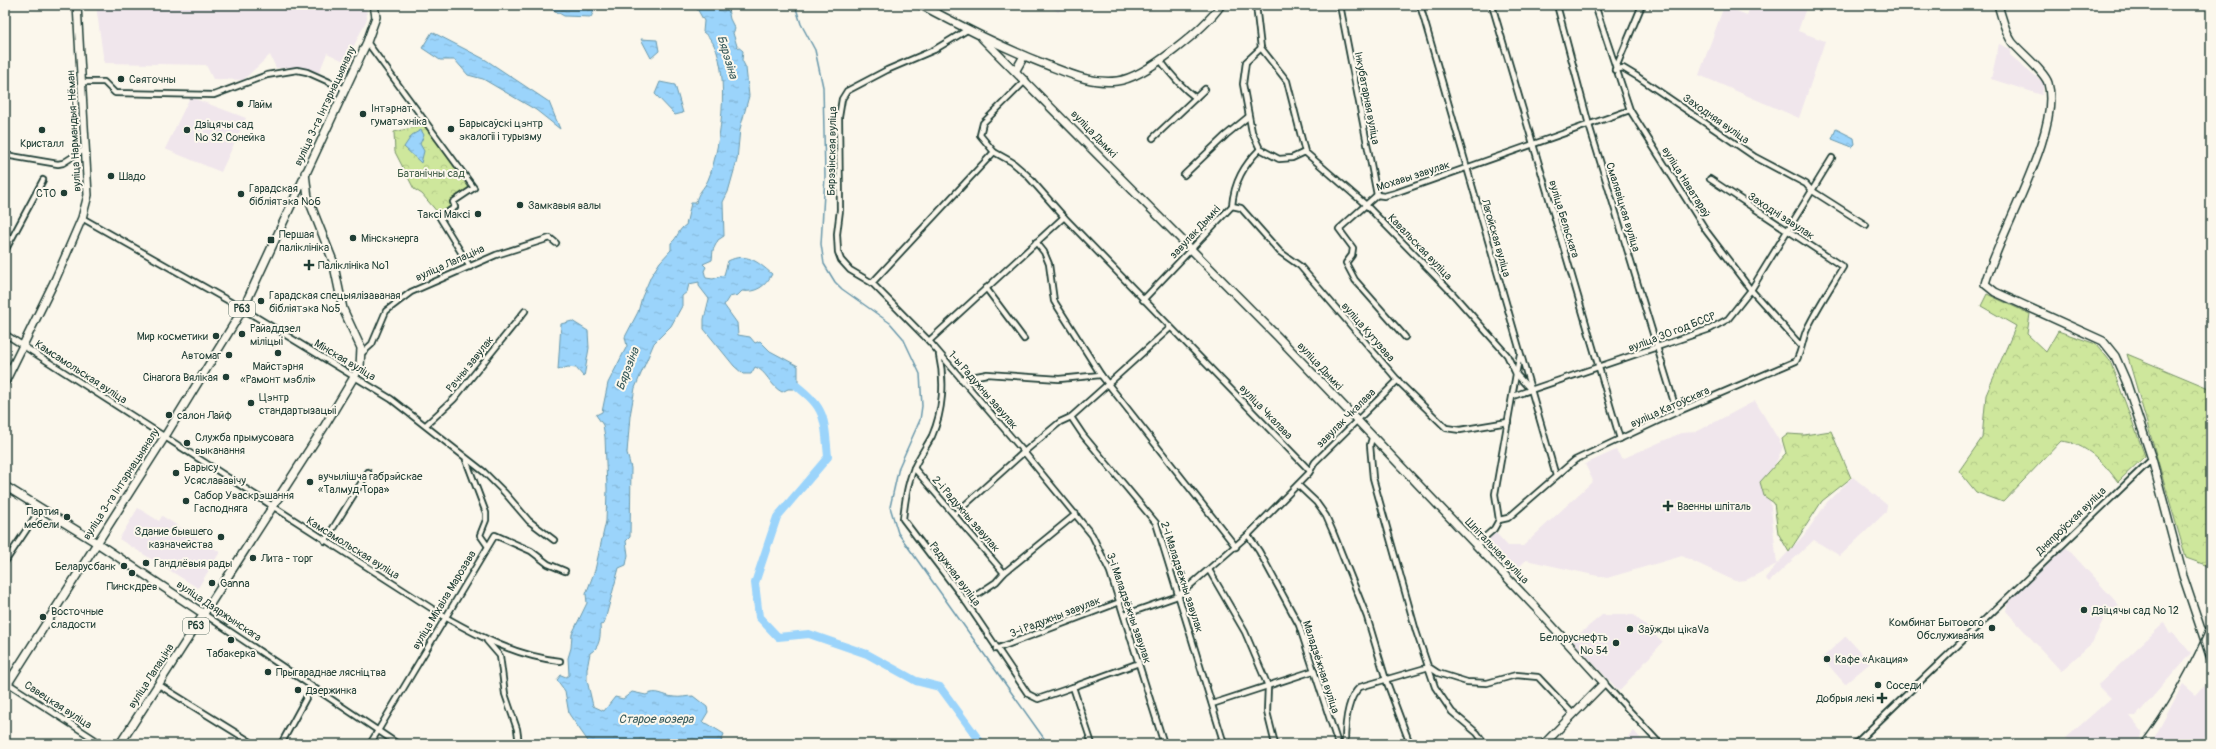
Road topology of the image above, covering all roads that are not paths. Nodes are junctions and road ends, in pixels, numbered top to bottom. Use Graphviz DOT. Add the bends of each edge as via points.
graph roads {
  1 [pos="77,5"];
  2 [pos="374,5"];
  3 [pos="921,5"];
  4 [pos="1221,5"];
  5 [pos="1256,5"];
  6 [pos="1340,5"];
  7 [pos="1420,5"];
  8 [pos="1492,5"];
  9 [pos="1558,5"];
  10 [pos="1595,5"];
  11 [pos="1642,5"];
  12 [pos="1998,5"];
  13 [pos="967,30"];
  14 [pos="982,38"];
  15 [pos="367,42"];
  16 [pos="1260,48"];
  17 [pos="1024,56"];
  18 [pos="1160,60"];
  19 [pos="1016,70"];
  20 [pos="1615,70"];
  21 [pos="1026,80"];
  22 [pos="82,82"];
  23 [pos="345,89"];
  24 [pos="1205,89"];
  25 [pos="1196,98"];
  26 [pos="1630,110"];
  27 [pos="1248,118"];
  28 [pos="1589,125"];
  29 [pos="1153,138"];
  30 [pos="1532,145"];
  31 [pos="85,149"];
  32 [pos="1260,149"];
  33 [pos="994,152"];
  34 [pos="1305,152"];
  35 [pos="5,155"];
  36 [pos="1832,158"];
  37 [pos="1467,167"];
  38 [pos="305,173"];
  39 [pos="1184,175"];
  40 [pos="1710,179"];
  41 [pos="43,180"];
  42 [pos="1811,190"];
  43 [pos="1377,195"];
  44 [pos="308,198"];
  45 [pos="292,200"];
  46 [pos="1366,205"];
  47 [pos="1232,206"];
  48 [pos="1064,217"];
  49 [pos="82,218"];
  50 [pos="1866,225"];
  51 [pos="1787,231"];
  52 [pos="1036,242"];
  53 [pos="556,243"];
  54 [pos="1191,248"];
  55 [pos="5,251"];
  56 [pos="470,267"];
  57 [pos="1843,267"];
  58 [pos="872,283"];
  59 [pos="986,288"];
  60 [pos="1751,290"];
  61 [pos="1143,300"];
  62 [pos="243,309"];
  63 [pos="525,311"];
  64 [pos="1170,328"];
  65 [pos="5,334"];
  66 [pos="1405,337"];
  67 [pos="1024,339"];
  68 [pos="928,341"];
  69 [pos="24,346"];
  70 [pos="1801,346"];
  71 [pos="1657,347"];
  72 [pos="1520,352"];
  73 [pos="939,353"];
  74 [pos="362,354"];
  75 [pos="1599,368"];
  76 [pos="1516,374"];
  77 [pos="1101,375"];
  78 [pos="356,376"];
  79 [pos="961,379"];
  80 [pos="1398,380"];
  81 [pos="5,382"];
  82 [pos="1108,384"];
  83 [pos="1531,391"];
  84 [pos="1513,396"];
  85 [pos="1677,412"];
  86 [pos="1071,417"];
  87 [pos="1356,421"];
  88 [pos="1508,422"];
  89 [pos="426,425"];
  90 [pos="164,438"];
  91 [pos="1372,438"];
  92 [pos="1620,439"];
  93 [pos="1024,452"];
  94 [pos="2152,459"];
  95 [pos="466,460"];
  96 [pos="914,468"];
  97 [pos="1310,470"];
  98 [pos="368,472"];
  99 [pos="1556,476"];
  100 [pos="1298,485"];
  101 [pos="5,486"];
  102 [pos="41,508"];
  103 [pos="272,508"];
  104 [pos="955,514"];
  105 [pos="1076,514"];
  106 [pos="1499,520"];
  107 [pos="1248,535"];
  108 [pos="554,540"];
  109 [pos="325,541"];
  110 [pos="97,543"];
  111 [pos="1476,544"];
  112 [pos="487,545"];
  113 [pos="1236,547"];
  114 [pos="5,562"];
  115 [pos="1209,570"];
  116 [pos="565,571"];
  117 [pos="1004,573"];
  118 [pos="1178,596"];
  119 [pos="966,602"];
  120 [pos="1120,602"];
  121 [pos="204,614"];
  122 [pos="1124,615"];
  123 [pos="444,617"];
  124 [pos="487,641"];
  125 [pos="996,649"];
  126 [pos="2211,659"];
  127 [pos="560,661"];
  128 [pos="1139,663"];
  129 [pos="1429,666"];
  130 [pos="1313,671"];
  131 [pos="1386,680"];
  132 [pos="1604,683"];
  133 [pos="159,684"];
  134 [pos="6,685"];
  135 [pos="1268,686"];
  136 [pos="312,687"];
  137 [pos="1073,687"];
  138 [pos="1212,704"];
  139 [pos="1573,714"];
  140 [pos="378,730"];
  141 [pos="102,744"];
  142 [pos="120,744"];
  143 [pos="254,744"];
  144 [pos="281,744"];
  145 [pos="370,744"];
  146 [pos="398,744"];
  147 [pos="519,744"];
  148 [pos="1092,744"];
  149 [pos="1164,744"];
  150 [pos="1224,744"];
  151 [pos="1275,744"];
  152 [pos="1338,744"];
  153 [pos="1345,744"];
  154 [pos="1410,744"];
  155 [pos="1485,744"];
  156 [pos="1544,744"];
  157 [pos="1660,744"];
  158 [pos="1856,744"];
  1 -- 22 [label="main road, вуліца Нармандыя-Нёман"];
  2 -- 15 [label="main road, вуліца 3-га Інтэрнацыяналу / Р63" via="376,17"];
  3 -- 13 [label="main road"];
  4 -- 18 [label="main road" via="1205,23"];
  5 -- 16 [label="street"];
  6 -- 43 [label="street, Інкубатарная вуліца"];
  7 -- 37 [label="street, Лагойская вуліца"];
  8 -- 30 [label="street, вуліца Бельскага"];
  9 -- 28 [label="street, Смалявіцкая вуліца"];
  10 -- 20 [label="street, вуліца Наватараў"];
  11 -- 20 [label="street"];
  12 -- 94 [label="main road" via="2011,41 2048,80 2051,94 2046,125 2032,167 1986,284 1995,292 2103,341 2115,356 2126,381"];
  13 -- 14 [label="main road"];
  13 -- 58 [label="street, Бярэзінская вуліца" via="934,50 847,91 842,99 839,118 838,252 850,270"];
  14 -- 17 [label="main road"];
  14 -- 19 [label="main road, вуліца Дымкі"];
  15 -- 23 [label="main road, вуліца 3-га Інтэрнацыяналу / Р63"];
  15 -- 56 [label="street" via="474,188 453,202 455,207 440,218"];
  16 -- 27 [label="street" via="1246,62 1243,84 1248,104"];
  16 -- 34 [label="street" via="1287,81"];
  17 -- 18 [label="main road" via="1083,79 1107,81 1126,79 1139,74"];
  17 -- 19 [label="main road"];
  18 -- 25 [label="street" via="1172,78"];
  19 -- 21 [label="main road, вуліца Дымкі"];
  20 -- 26 [label="street, вуліца Наватараў"];
  20 -- 42 [label="street, Заходняя вуліца" via="1623,68 1755,158 1806,184"];
  21 -- 33 [label="street" via="981,127 980,135"];
  21 -- 54 [label="main road, вуліца Дымкі"];
  22 -- 23 [label="street" via="104,82 116,93 214,95 267,75 297,70"];
  22 -- 31 [label="main road, вуліца Нармандыя-Нёман"];
  23 -- 38 [label="main road, вуліца 3-га Інтэрнацыяналу / Р63"];
  24 -- 25 [label="street"];
  25 -- 29 [label="street"];
  26 -- 28 [label="street, Мохавы завулак"];
  26 -- 60 [label="street, вуліца Наватараў" via="1707,232"];
  27 -- 32 [label="street"];
  27 -- 39 [label="street"];
  28 -- 30 [label="street, Мохавы завулак"];
  28 -- 71 [label="street, Смалявіцкая вуліца"];
  30 -- 37 [label="street, Мохавы завулак"];
  30 -- 75 [label="street, вуліца Бельскага"];
  31 -- 35 [label="street" via="58,164"];
  31 -- 49 [label="main road, вуліца Нармандыя-Нёман" via="88,195"];
  32 -- 34 [label="street" via="1279,159 1292,158"];
  32 -- 47 [label="street, завулак Дымкі" via="1243,168 1233,195"];
  33 -- 48 [label="street, вуліца Чкалава" via="1028,174"];
  33 -- 58 [label="street"];
  34 -- 46 [label="street, Кавальская вуліца"];
  36 -- 42 [label="street, вуліца 30 год БССР"];
  37 -- 43 [label="street, Мохавы завулак" via="1390,194"];
  37 -- 72 [label="street, Лагойская вуліца"];
  38 -- 44 [label="main road"];
  38 -- 45 [label="main road, вуліца 3-га Інтэрнацыяналу / Р63"];
  40 -- 51 [label="street, Заходні завулак"];
  41 -- 55 [label="street"];
  42 -- 50 [label="street, Заходняя вуліца"];
  42 -- 51 [label="street, вуліца 30 год БССР"];
  43 -- 46 [label="street, Мохавы завулак"];
  44 -- 45 [label="main road" via="299,196"];
  44 -- 74 [label="main road" via="333,261 343,309"];
  45 -- 62 [label="main road, вуліца 3-га Інтэрнацыяналу / Р63"];
  46 -- 66 [label="street, Мохавы завулак" via="1339,229 1353,248 1352,255 1346,263 1355,280"];
  46 -- 76 [label="street, Кавальская вуліца" via="1452,293 1507,355"];
  47 -- 54 [label="street, завулак Дымкі"];
  47 -- 80 [label="street, вуліца Кутузава" via="1241,208 1280,252 1300,266"];
  48 -- 52 [label="street"];
  48 -- 61 [label="street, вуліца Чкалава"];
  49 -- 62 [label="street, Мінская вуліца"];
  49 -- 69 [label="main road, вуліца Нармандыя-Нёман"];
  51 -- 57 [label="street, Заходні завулак"];
  51 -- 60 [label="street, вуліца 30 год БССР"];
  52 -- 59 [label="street"];
  52 -- 77 [label="street" via="1049,264 1054,300"];
  53 -- 56 [label="street, вуліца Лапаціна" via="550,238 496,255"];
  54 -- 61 [label="street, завулак Дымкі"];
  54 -- 87 [label="main road, вуліца Дымкі"];
  56 -- 74 [label="street, вуліца Лапаціна" via="411,292 392,305 382,318 372,344"];
  57 -- 70 [label="street, вуліца Катоўскага" via="1807,329"];
  58 -- 68 [label="street, Бярэзінская вуліца"];
  59 -- 67 [label="street"];
  59 -- 68 [label="street"];
  60 -- 70 [label="street, вуліца Наватараў"];
  60 -- 71 [label="street, вуліца 30 год БССР" via="1728,319 1710,329"];
  61 -- 64 [label="street, вуліца Чкалава"];
  62 -- 78 [label="street, Мінская вуліца"];
  62 -- 90 [label="main road, вуліца 3-га Інтэрнацыяналу / Р63"];
  63 -- 89 [label="street, Рачны завулак" via="454,399"];
  64 -- 82 [label="street"];
  64 -- 97 [label="street, вуліца Чкалава"];
  65 -- 69 [label="street, Камсамольская вуліца"];
  68 -- 73 [label="street, 1-ы Радужны завулак"];
  69 -- 81 [label="main road, вуліца Нармандыя-Нёман"];
  69 -- 90 [label="street, Камсамольская вуліца"];
  70 -- 85 [label="street, вуліца Катоўскага" via="1796,361"];
  71 -- 75 [label="street, вуліца 30 год БССР"];
  71 -- 85 [label="street, Смалявіцкая вуліца"];
  72 -- 76 [label="street"];
  72 -- 83 [label="street, Лагойская вуліца"];
  73 -- 79 [label="street, 1-ы Радужны завулак"];
  73 -- 96 [label="street, Радужная вуліца" via="941,405 932,435"];
  74 -- 78 [label="main road, вуліца Лапаціна / Р63"];
  75 -- 83 [label="street, вуліца 30 год БССР"];
  75 -- 92 [label="street, вуліца Бельскага"];
  76 -- 83 [label="street, Кавальская вуліца"];
  76 -- 84 [label="street"];
  77 -- 79 [label="street" via="1052,378 987,374"];
  77 -- 82 [label="street"];
  78 -- 89 [label="street, Мінская вуліца"];
  78 -- 103 [label="main road, вуліца Лапаціна / Р63"];
  79 -- 93 [label="street, 1-ы Радужны завулак"];
  80 -- 87 [label="street, завулак Чкалава"];
  80 -- 88 [label="street, вуліца Кутузава" via="1446,428 1460,430"];
  82 -- 86 [label="street"];
  82 -- 113 [label="street"];
  83 -- 84 [label="street, вуліца 30 год БССР"];
  83 -- 99 [label="street, Лагойская вуліца"];
  84 -- 88 [label="street"];
  85 -- 92 [label="street, вуліца Катоўскага"];
  86 -- 93 [label="street" via="1060,422"];
  86 -- 118 [label="street, 2-і Маладзёжны завулак" via="1156,523"];
  87 -- 91 [label="main road, вуліца Дымкі"];
  87 -- 97 [label="street, завулак Чкалава"];
  88 -- 106 [label="street" via="1495,494"];
  89 -- 95 [label="street, Мінская вуліца"];
  90 -- 103 [label="street, Камсамольская вуліца"];
  90 -- 110 [label="main road, вуліца 3-га Інтэрнацыяналу / Р63"];
  91 -- 111 [label="main road, Шпітальная вуліца"];
  91 -- 129 [label="street" via="1370,445 1373,478 1416,632"];
  92 -- 99 [label="street, вуліца Катоўскага" via="1575,460"];
  93 -- 104 [label="street"];
  93 -- 105 [label="street, 3-і Маладзёжны завулак"];
  94 -- 126 [label="main road" via="2183,576"];
  94 -- 158 [label="street, Дняпроўская вуліца"];
  95 -- 108 [label="street, Мінская вуліца" via="484,472 506,493 528,521"];
  95 -- 112 [label="street" via="486,513 480,535"];
  96 -- 104 [label="street, 2-і Радужны завулак"];
  96 -- 119 [label="street, Радужная вуліца" via="905,498 903,519"];
  97 -- 100 [label="street"];
  98 -- 109 [label="street"];
  99 -- 106 [label="street, вуліца Катоўскага" via="1508,518"];
  100 -- 107 [label="street"];
  100 -- 131 [label="street" via="1316,502 1328,521 1367,617"];
  101 -- 102 [label="main road, вуліца Дзяржынскага"];
  102 -- 110 [label="main road, вуліца Дзяржынскага"];
  102 -- 114 [label="street"];
  103 -- 109 [label="street, Камсамольская вуліца"];
  103 -- 121 [label="main road, вуліца Лапаціна / Р63"];
  104 -- 117 [label="street, 2-і Радужны завулак"];
  105 -- 117 [label="street"];
  105 -- 120 [label="street, 3-і Маладзёжны завулак" via="1101,550"];
  106 -- 111 [label="street, вуліца Катоўскага" via="1494,529"];
  107 -- 113 [label="street"];
  107 -- 130 [label="street, Маладзёжная вуліца" via="1259,550 1299,624"];
  109 -- 123 [label="street, Камсамольская вуліца"];
  110 -- 121 [label="main road, вуліца Дзяржынскага"];
  110 -- 134 [label="main road, вуліца 3-га Інтэрнацыяналу / Р63"];
  111 -- 132 [label="main road, Шпітальная вуліца"];
  112 -- 116 [label="street, вуліца Міхаіла Марозава" via="497,534"];
  112 -- 123 [label="street, вуліца Міхаіла Марозава"];
  113 -- 115 [label="street"];
  115 -- 118 [label="street"];
  115 -- 135 [label="street" via="1245,632"];
  117 -- 119 [label="street" via="996,582"];
  118 -- 122 [label="street"];
  118 -- 138 [label="street, 2-і Маладзёжны завулак"];
  119 -- 125 [label="street, Радужная вуліца"];
  120 -- 122 [label="street, 3-і Маладзёжны завулак"];
  120 -- 125 [label="street, 3-і Радужны завулак"];
  121 -- 133 [label="main road, вуліца Лапаціна / Р63"];
  121 -- 136 [label="street, вуліца Дзяржынскага"];
  122 -- 128 [label="street, 3-і Маладзёжны завулак"];
  123 -- 124 [label="street, Камсамольская вуліца"];
  123 -- 140 [label="street, вуліца Міхаіла Марозава"];
  124 -- 127 [label="street, Камсамольская вуліца" via="524,655"];
  124 -- 147 [label="street" via="500,656 505,694 517,729"];
  125 -- 137 [label="street, Радужная вуліца" via="1028,694 1038,700"];
  128 -- 137 [label="street"];
  128 -- 149 [label="street, 3-і Маладзёжны завулак"];
  129 -- 131 [label="street"];
  129 -- 139 [label="street" via="1438,673 1467,682 1487,683 1516,675 1538,677"];
  129 -- 155 [label="street" via="1441,698"];
  130 -- 135 [label="street"];
  130 -- 152 [label="street, Маладзёжная вуліца"];
  131 -- 153 [label="street" via="1360,687 1354,692 1345,728"];
  131 -- 154 [label="street"];
  132 -- 139 [label="main road"];
  132 -- 157 [label="street, Шпітальная вуліца"];
  133 -- 142 [label="main road, вуліца Лапаціна / Р63"];
  133 -- 143 [label="street"];
  134 -- 141 [label="street, Савецкая вуліца"];
  135 -- 138 [label="street"];
  135 -- 151 [label="street" via="1267,712"];
  136 -- 140 [label="street, вуліца Дзяржынскага"];
  136 -- 144 [label="street"];
  137 -- 148 [label="street"];
  138 -- 150 [label="street, 2-і Маладзёжны завулак"];
  139 -- 156 [label="main road"];
  140 -- 145 [label="street, вуліца Міхаіла Марозава"];
  140 -- 146 [label="street, вуліца Дзяржынскага"];
}
